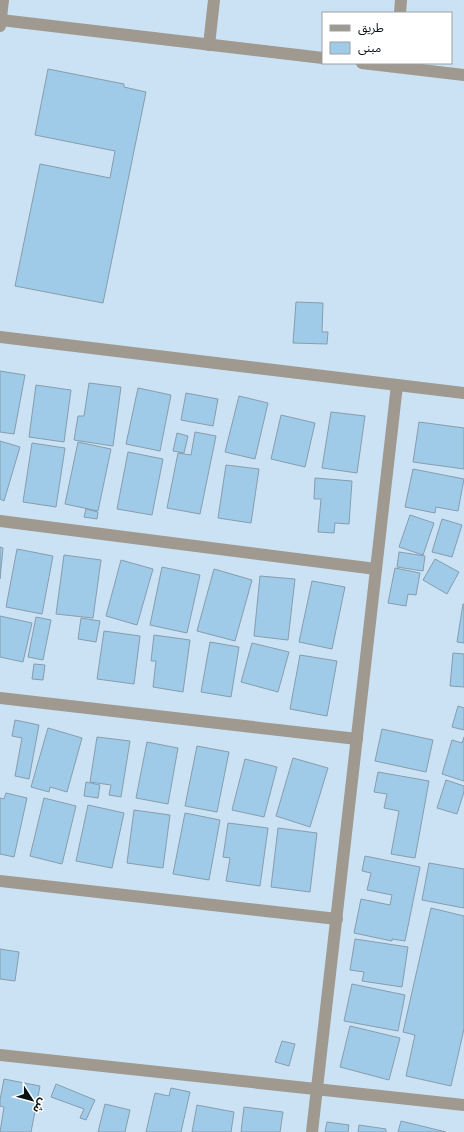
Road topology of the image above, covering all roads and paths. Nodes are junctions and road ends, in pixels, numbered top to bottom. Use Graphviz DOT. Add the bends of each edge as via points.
graph roads {
  1 [pos="3,0"];
  2 [pos="214,0"];
  3 [pos="401,0"];
  4 [pos="400,12"];
  5 [pos="0,23"];
  6 [pos="208,45"];
  7 [pos="322,58"];
  8 [pos="378,64"];
  9 [pos="394,65"];
  10 [pos="464,75"];
  11 [pos="0,337"];
  12 [pos="397,385"];
  13 [pos="464,393"];
  14 [pos="0,521"];
  15 [pos="376,569"];
  16 [pos="0,698"];
  17 [pos="357,739"];
  18 [pos="0,880"];
  19 [pos="336,919"];
  20 [pos="0,1055"];
  21 [pos="317,1090"];
  22 [pos="464,1105"];
  23 [pos="312,1132"];
  1 -- 5 [label="street"];
  2 -- 6 [label="street"];
  3 -- 4 [label="street"];
  5 -- 6 [label="street"];
  6 -- 7 [label="street"];
  8 -- 9 [label="street"];
  9 -- 10 [label="street"];
  11 -- 12 [label="street"];
  12 -- 13 [label="street"];
  12 -- 15 [label="street"];
  14 -- 15 [label="street"];
  15 -- 17 [label="street"];
  16 -- 17 [label="street"];
  17 -- 19 [label="street"];
  18 -- 19 [label="street"];
  19 -- 21 [label="street"];
  20 -- 21 [label="street"];
  21 -- 22 [label="street"];
  21 -- 23 [label="street"];
}
